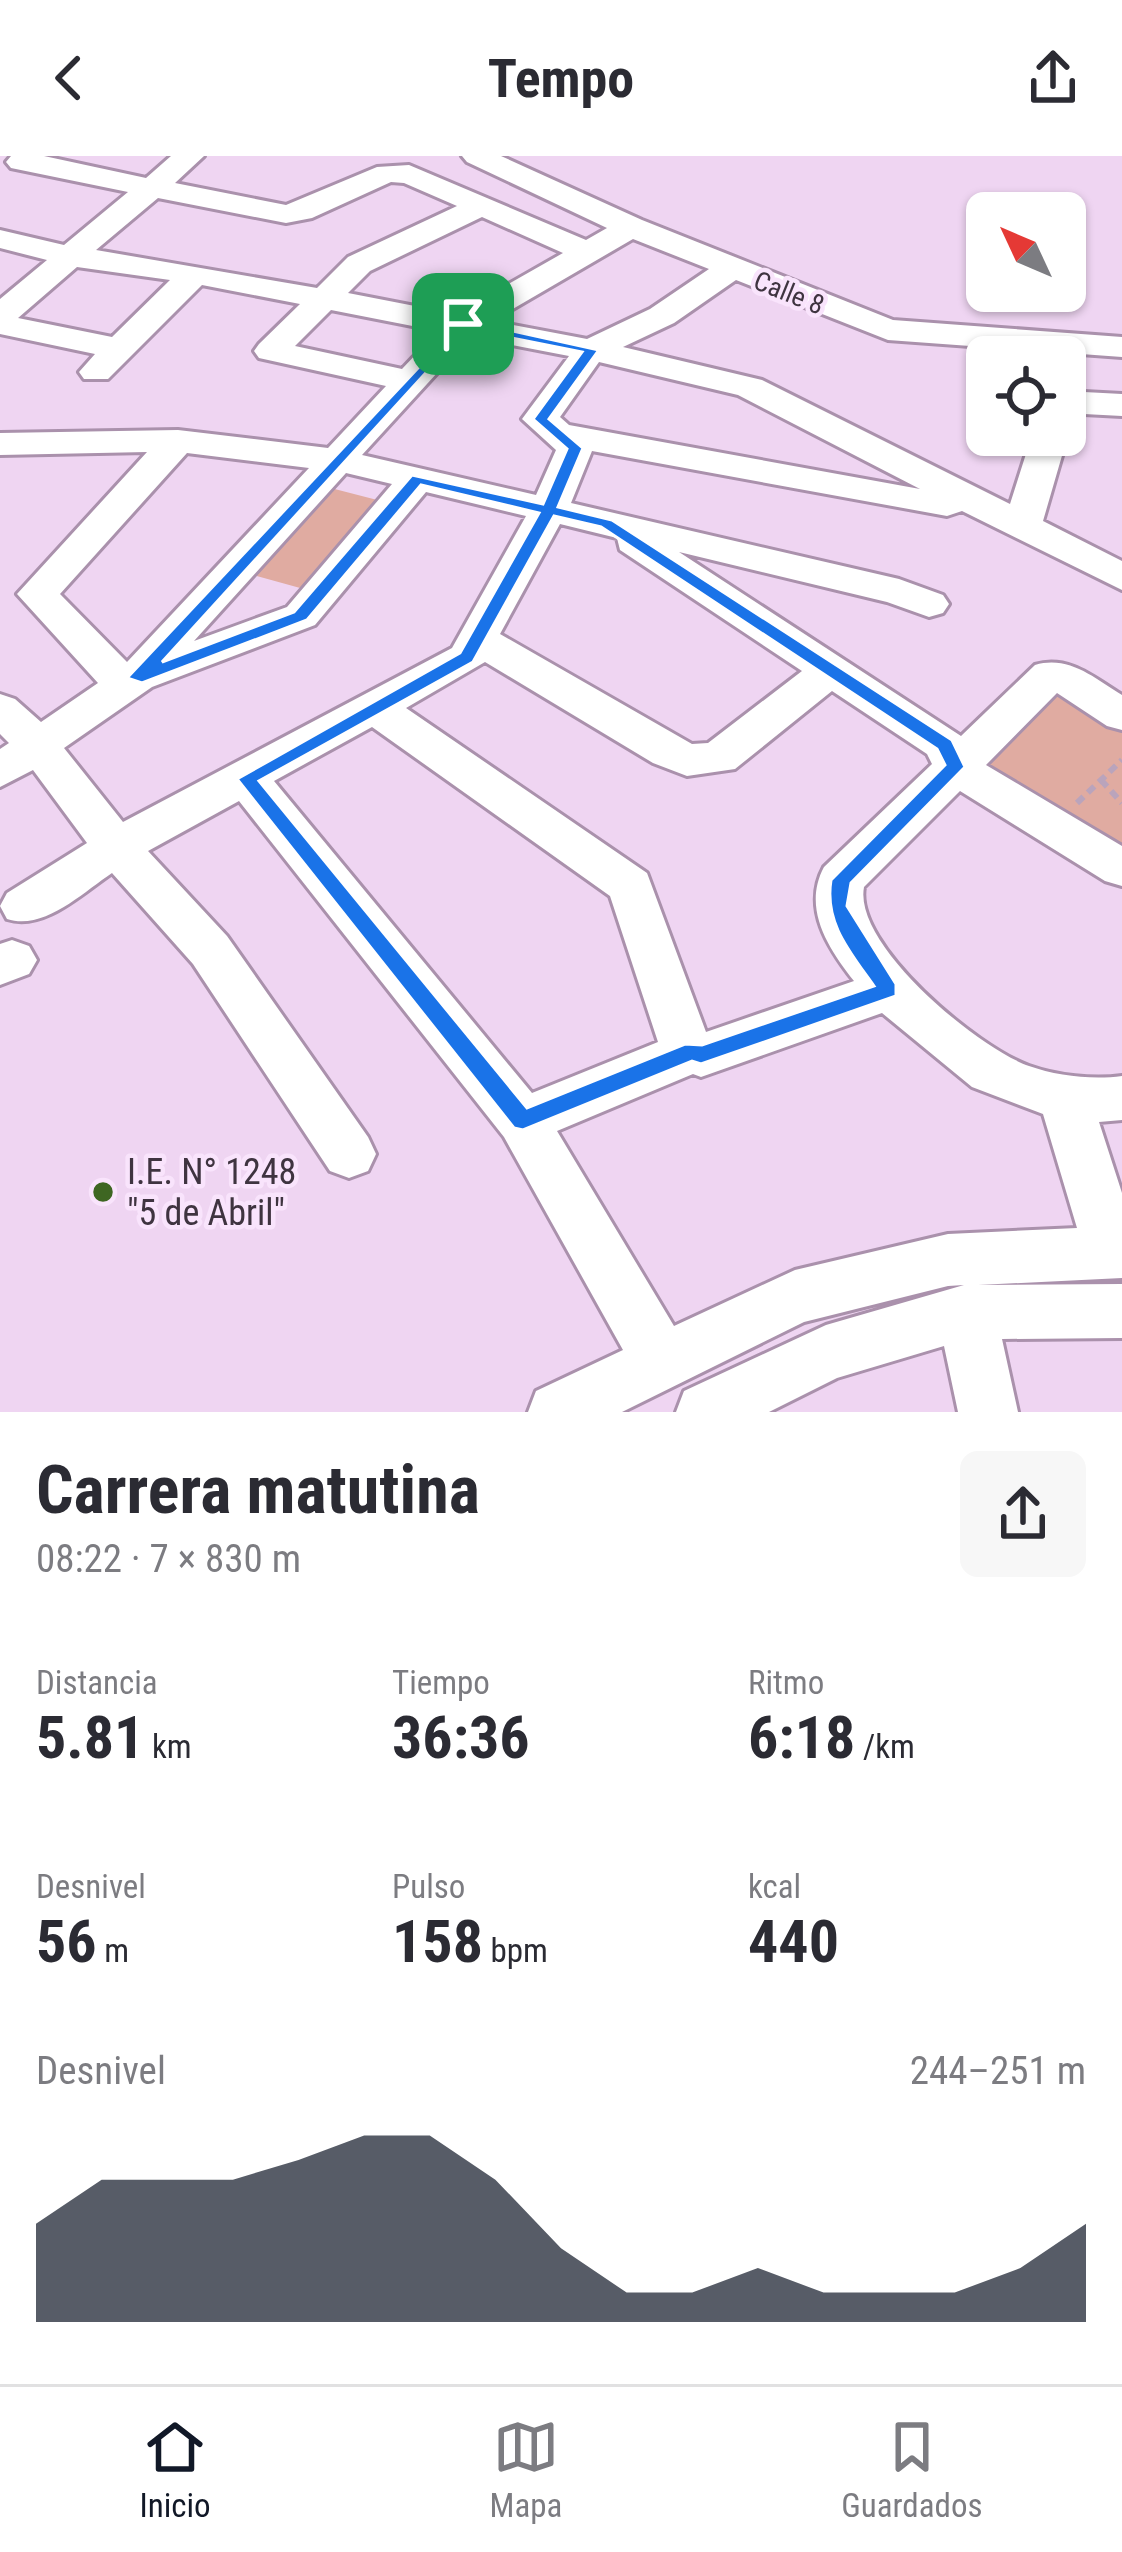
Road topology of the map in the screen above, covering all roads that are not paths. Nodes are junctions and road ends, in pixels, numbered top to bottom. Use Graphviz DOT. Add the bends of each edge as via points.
graph roads {
  1 [pos="29,156"];
  2 [pos="189,156"];
  3 [pos="477,156"];
  4 [pos="148,190"];
  5 [pos="478,207"];
  6 [pos="631,227"];
  7 [pos="0,239"];
  8 [pos="587,252"];
  9 [pos="69,256"];
  10 [pos="731,269"];
  11 [pos="195,274"];
  12 [pos="324,297"];
  13 [pos="0,320"];
  14 [pos="463,324"];
  15 [pos="966,340"];
  16 [pos="1086,347"];
  17 [pos="1122,347"];
  18 [pos="592,350"];
  19 [pos="411,380"];
  20 [pos="1086,403"];
  21 [pos="1122,405"];
  22 [pos="554,433"];
  23 [pos="178,441"];
  24 [pos="3,448"];
  25 [pos="1041,456"];
  26 [pos="337,460"];
  27 [pos="417,479"];
  28 [pos="549,510"];
  29 [pos="1011,521"];
  30 [pos="607,524"];
  31 [pos="1122,577"];
  32 [pos="929,604"];
  33 [pos="477,639"];
  34 [pos="830,670"];
  35 [pos="130,682"];
  36 [pos="375,708"];
  37 [pos="0,709"];
  38 [pos="1122,716"];
  39 [pos="36,743"];
  40 [pos="955,767"];
  41 [pos="0,770"];
  42 [pos="247,779"];
  43 [pos="116,847"];
  44 [pos="1122,868"];
  45 [pos="24,906"];
  46 [pos="889,990"];
  47 [pos="693,1051"];
  48 [pos="1064,1094"];
  49 [pos="1122,1098"];
  50 [pos="523,1120"];
  51 [pos="349,1154"];
  52 [pos="1117,1252"];
  53 [pos="1122,1311"];
  54 [pos="966,1312"];
  55 [pos="662,1362"];
  56 [pos="558,1412"];
  57 [pos="706,1412"];
  58 [pos="988,1412"];
  1 -- 4 [label="street" via="21,162"];
  2 -- 4 [label="street"];
  3 -- 6 [label="street, Calle 8"];
  4 -- 5 [label="street" via="286,214 397,172"];
  4 -- 9 [label="street"];
  5 -- 8 [label="street"];
  5 -- 12 [label="street" via="359,264"];
  6 -- 8 [label="street"];
  6 -- 10 [label="street, Calle 8"];
  7 -- 9 [label="street"];
  8 -- 14 [label="street"];
  9 -- 11 [label="street"];
  9 -- 13 [label="street"];
  10 -- 15 [label="street, Calle 8" via="889,330"];
  10 -- 18 [label="street"];
  11 -- 12 [label="street"];
  11 -- 13 [label="street" via="108,361"];
  12 -- 14 [label="street"];
  12 -- 19 [label="street" via="272,351"];
  14 -- 18 [label="street"];
  14 -- 19 [label="street"];
  16 -- 17 [label="street, Calle 8"];
  18 -- 22 [label="street" via="540,419"];
  18 -- 29 [label="street" via="750,386"];
  19 -- 26 [label="street"];
  20 -- 21 [label="street"];
  22 -- 28 [label="street" via="575,448"];
  22 -- 29 [label="street"];
  23 -- 24 [label="street"];
  23 -- 26 [label="street"];
  23 -- 35 [label="street" via="37,594"];
  25 -- 29 [label="street"];
  26 -- 27 [label="street"];
  26 -- 35 [label="street"];
  27 -- 28 [label="street"];
  27 -- 35 [label="street" via="301,616"];
  28 -- 30 [label="street"];
  28 -- 33 [label="street"];
  29 -- 31 [label="street"];
  30 -- 32 [label="street"];
  30 -- 34 [label="street"];
  33 -- 34 [label="street" via="687,760 719,758"];
  33 -- 36 [label="street" via="467,657"];
  34 -- 40 [label="street" via="945,745"];
  35 -- 39 [label="street"];
  36 -- 42 [label="street"];
  36 -- 47 [label="street" via="630,886"];
  37 -- 39 [label="street"];
  38 -- 40 [label="street" via="1050,675"];
  39 -- 41 [label="street"];
  39 -- 43 [label="street"];
  40 -- 44 [label="street"];
  40 -- 46 [label="street" via="841,880 837,906"];
  42 -- 43 [label="street"];
  42 -- 50 [label="street"];
  43 -- 45 [label="street"];
  43 -- 51 [label="street" via="210,950"];
  46 -- 47 [label="street" via="701,1055"];
  46 -- 48 [label="street" via="949,1043 1012,1083"];
  47 -- 50 [label="street"];
  48 -- 49 [label="street"];
  48 -- 52 [label="street"];
  50 -- 55 [label="street"];
  52 -- 55 [label="street" via="947,1260 795,1298"];
  53 -- 54 [label="street"];
  54 -- 57 [label="street" via="826,1353"];
  54 -- 58 [label="street"];
  55 -- 56 [label="street"];
}
